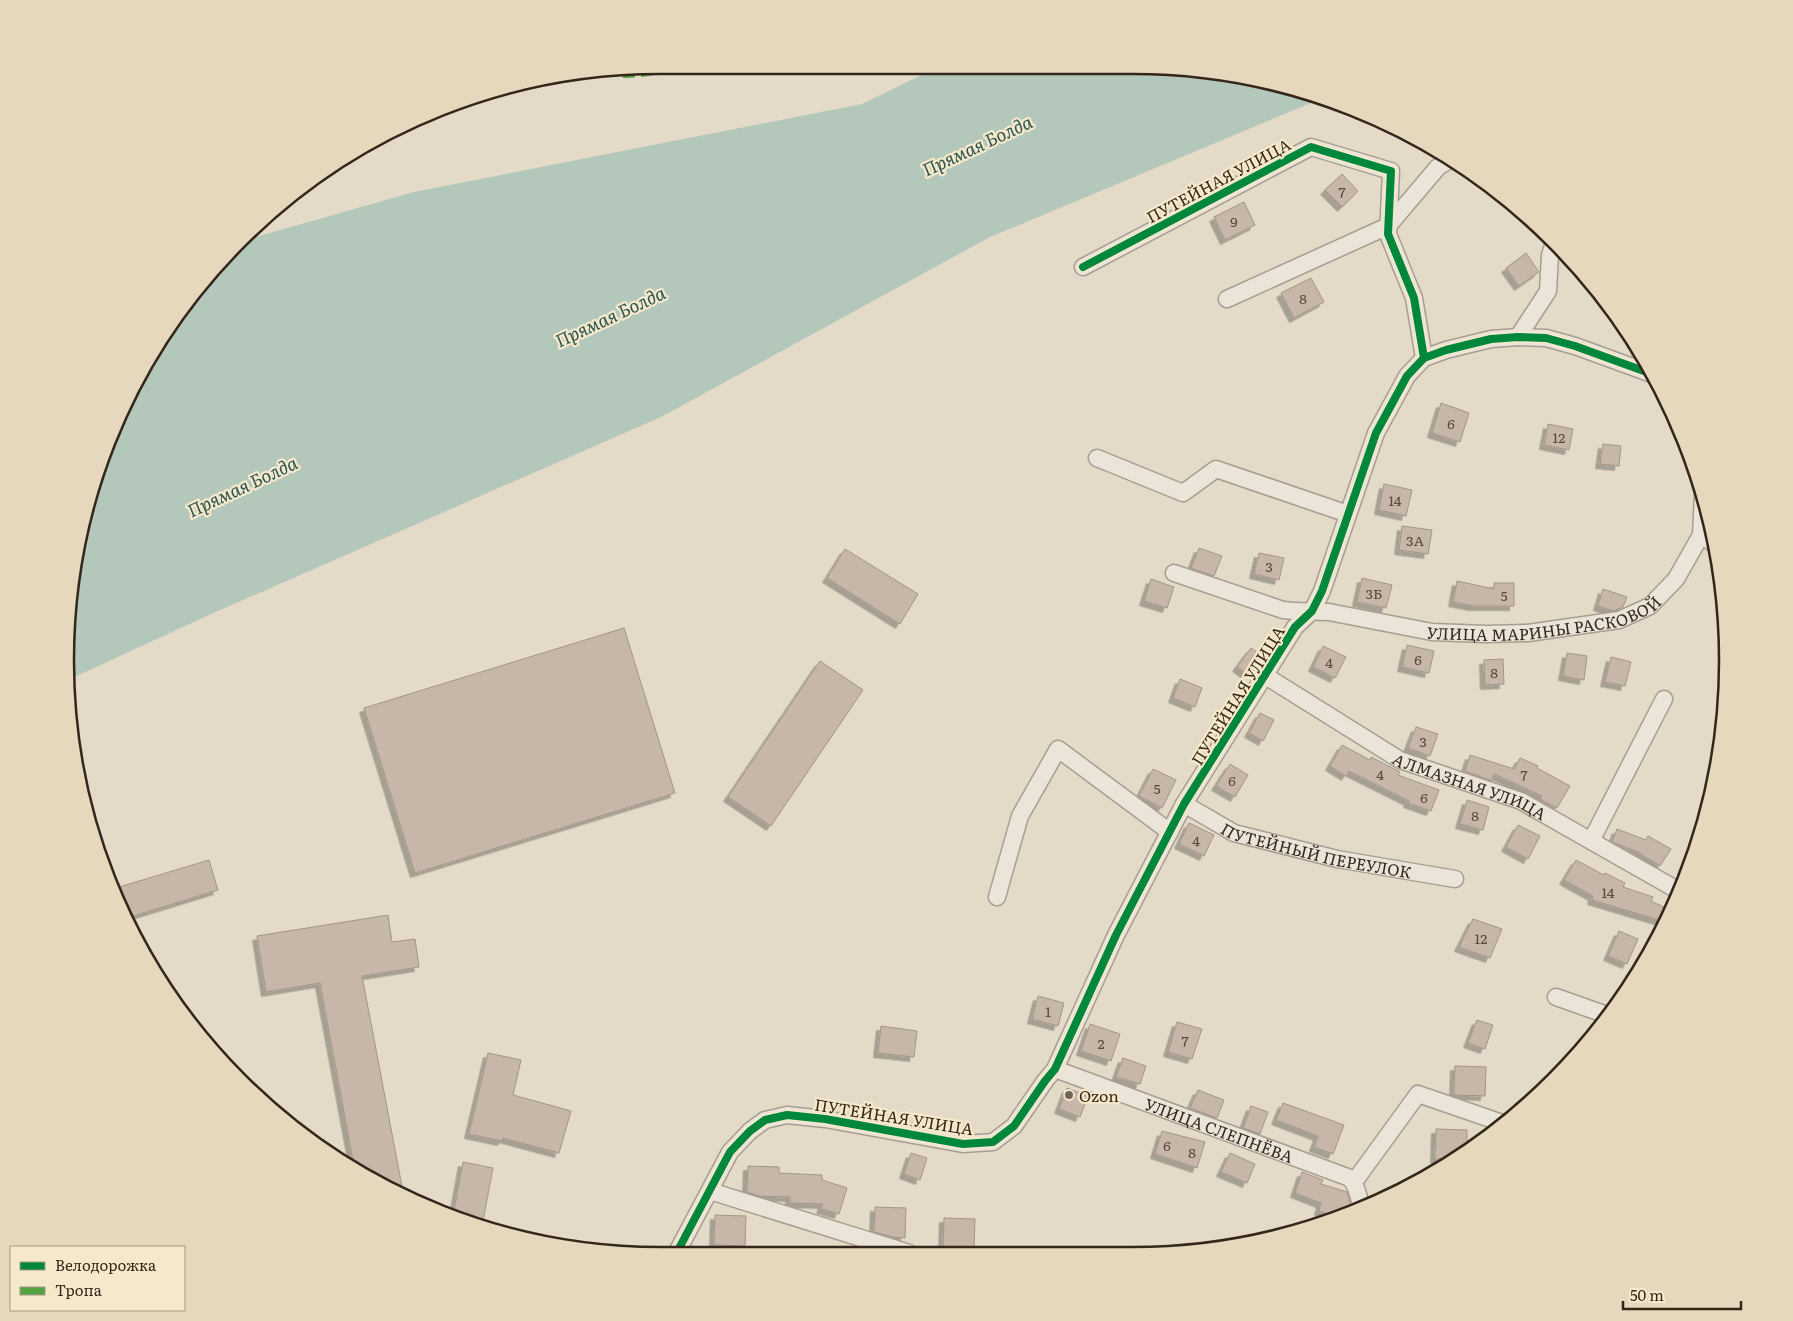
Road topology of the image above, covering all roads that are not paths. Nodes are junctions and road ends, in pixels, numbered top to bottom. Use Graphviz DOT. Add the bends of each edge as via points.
graph roads {
  1 [pos="1444,164"];
  2 [pos="1388,226"];
  3 [pos="1551,251"];
  4 [pos="1083,266"];
  5 [pos="1227,299"];
  6 [pos="1518,337"];
  7 [pos="1424,358"];
  8 [pos="1643,371"];
  9 [pos="1098,458"];
  10 [pos="1348,514"];
  11 [pos="1707,540"];
  12 [pos="1174,573"];
  13 [pos="1312,611"];
  14 [pos="1264,675"];
  15 [pos="1664,699"];
  16 [pos="1184,804"];
  17 [pos="1170,832"];
  18 [pos="1591,841"];
  19 [pos="1455,879"];
  20 [pos="1674,888"];
  21 [pos="997,897"];
  22 [pos="1556,997"];
  23 [pos="1601,1013"];
  24 [pos="1055,1069"];
  25 [pos="1496,1121"];
  26 [pos="1354,1182"];
  27 [pos="710,1191"];
  28 [pos="1361,1201"];
  29 [pos="680,1247"];
  30 [pos="890,1247"];
  1 -- 2 [label="street"];
  2 -- 4 [label="street, ПУТЕЙНАЯ УЛИЦА" via="1391,171 1311,147"];
  2 -- 5 [label="street"];
  2 -- 7 [label="street, ПУТЕЙНАЯ УЛИЦА" via="1388,234 1414,298"];
  3 -- 6 [label="street" via="1548,291"];
  6 -- 7 [label="street" via="1491,339"];
  6 -- 8 [label="street" via="1546,338"];
  7 -- 10 [label="street, ПУТЕЙНАЯ УЛИЦА" via="1408,376 1376,433"];
  9 -- 10 [label="street" via="1183,493 1216,469"];
  10 -- 13 [label="street, ПУТЕЙНАЯ УЛИЦА"];
  11 -- 13 [label="street, УЛИЦА МАРИНЫ РАСКОВОЙ" via="1650,606 1619,620 1528,633 1486,634 1432,632"];
  12 -- 13 [label="street, УЛИЦА МАРИНЫ РАСКОВОЙ" via="1283,610"];
  13 -- 14 [label="street, ПУТЕЙНАЯ УЛИЦА" via="1295,627"];
  14 -- 16 [label="street, ПУТЕЙНАЯ УЛИЦА"];
  14 -- 18 [label="street, АЛМАЗНАЯ УЛИЦА" via="1400,760 1521,801"];
  15 -- 18 [label="street"];
  16 -- 17 [label="street, ПУТЕЙНАЯ УЛИЦА"];
  16 -- 19 [label="street, ПУТЕЙНЫЙ ПЕРЕУЛОК" via="1234,834 1336,859"];
  17 -- 21 [label="street" via="1058,750 1020,816"];
  17 -- 24 [label="street, ПУТЕЙНАЯ УЛИЦА" via="1116,935"];
  18 -- 20 [label="street, АЛМАЗНАЯ УЛИЦА"];
  22 -- 23 [label="street"];
  24 -- 26 [label="street, УЛИЦА СЛЕПНЁВА"];
  24 -- 27 [label="street, ПУТЕЙНАЯ УЛИЦА" via="1014,1126 993,1142 963,1144 787,1114 765,1120 730,1152"];
  25 -- 26 [label="street" via="1418,1094"];
  26 -- 28 [label="street"];
  27 -- 29 [label="street, ПУТЕЙНАЯ УЛИЦА"];
  27 -- 30 [label="street"];
}
